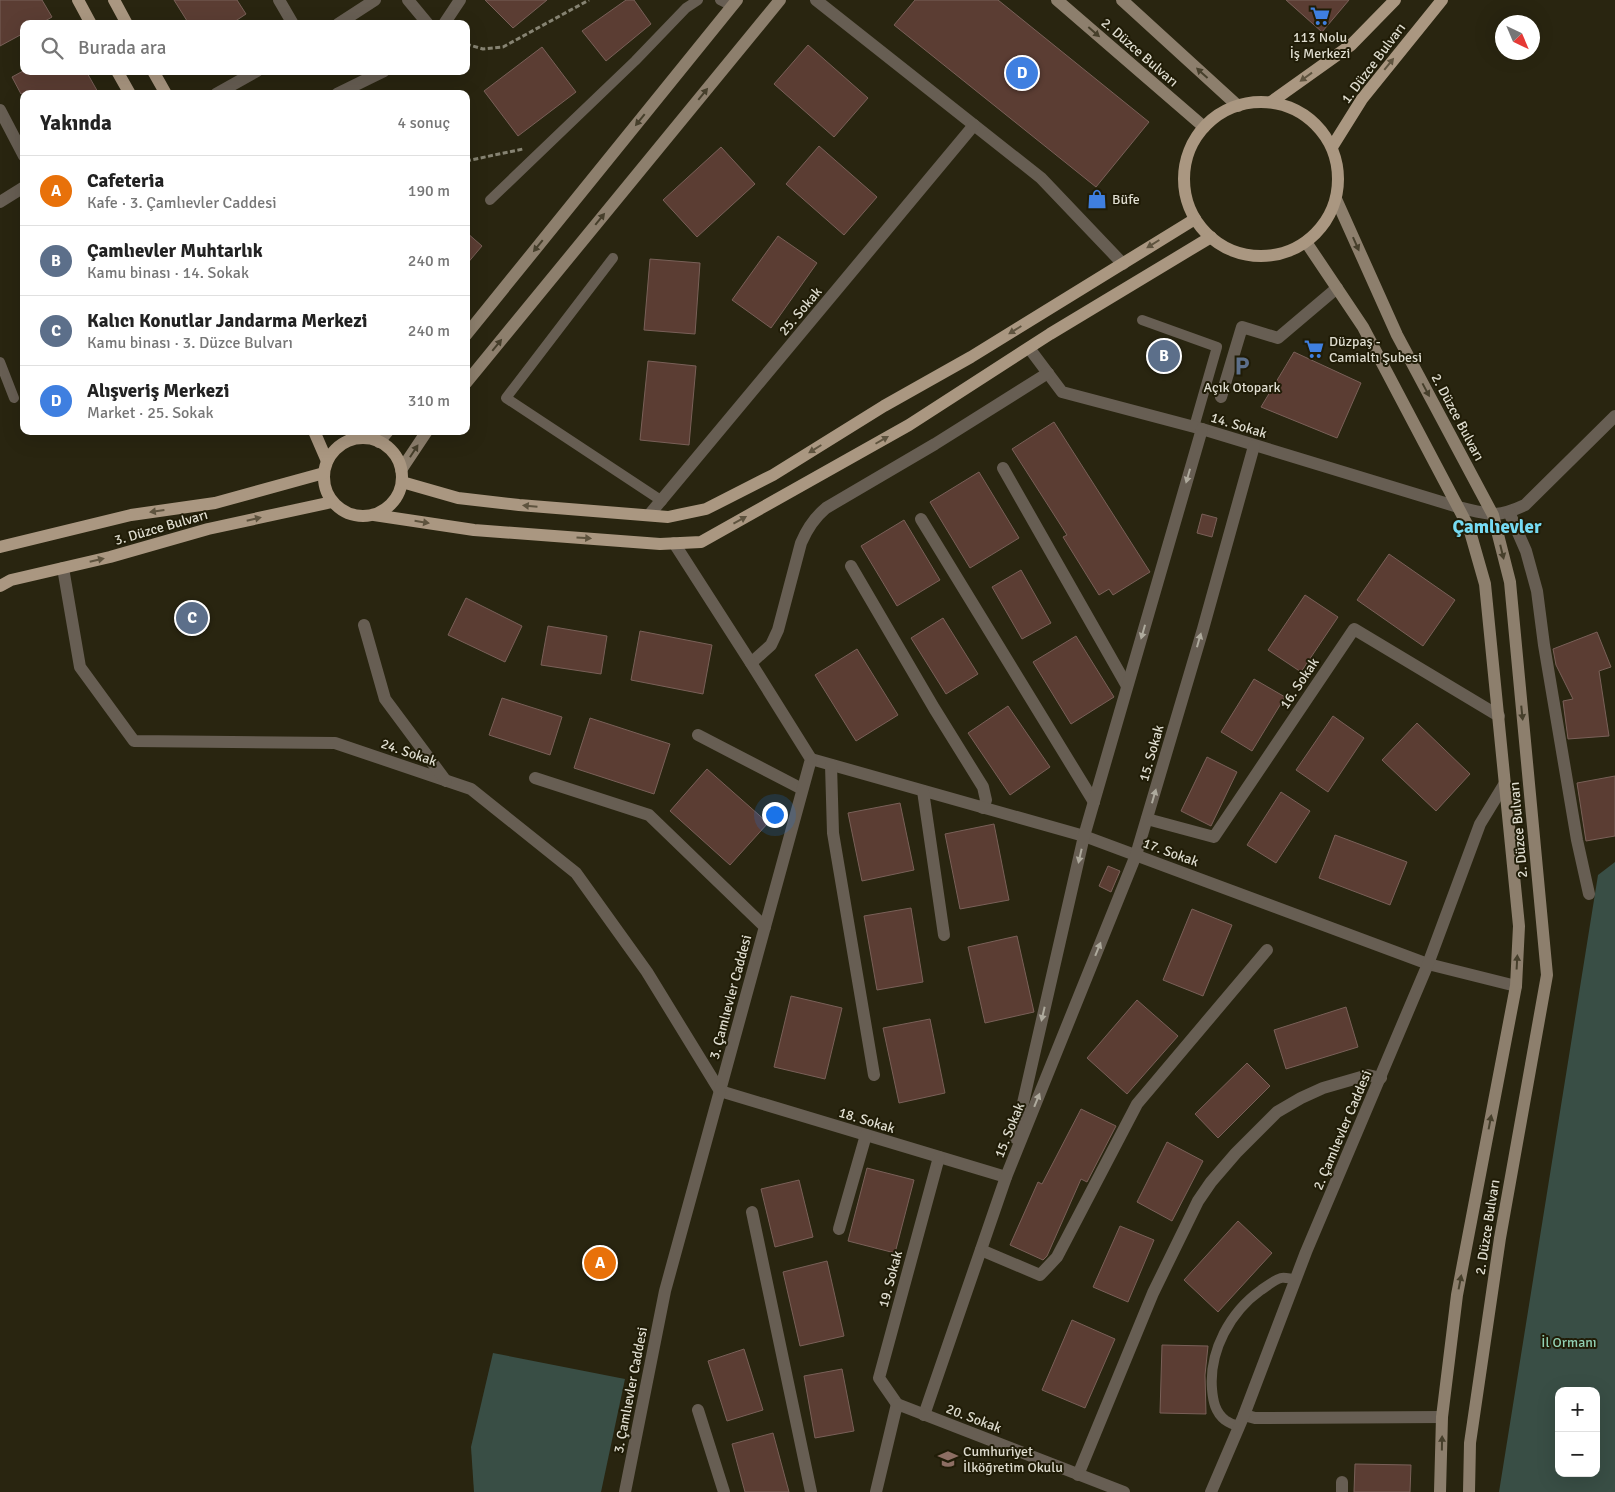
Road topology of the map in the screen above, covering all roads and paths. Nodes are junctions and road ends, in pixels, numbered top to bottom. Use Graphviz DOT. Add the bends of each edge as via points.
graph roads {
  1 [pos="78,0"];
  2 [pos="114,0"];
  3 [pos="279,0"];
  4 [pos="375,0"];
  5 [pos="408,0"];
  6 [pos="460,0"];
  7 [pos="589,0"];
  8 [pos="698,0"];
  9 [pos="780,0"];
  10 [pos="816,0"];
  11 [pos="1057,0"];
  12 [pos="1122,0"];
  13 [pos="1395,0"];
  14 [pos="1442,0"];
  15 [pos="730,2"];
  16 [pos="89,20"];
  17 [pos="125,20"];
  18 [pos="291,20"];
  19 [pos="344,20"];
  20 [pos="425,20"];
  21 [pos="447,20"];
  22 [pos="470,45"];
  23 [pos="119,75"];
  24 [pos="155,75"];
  25 [pos="251,75"];
  26 [pos="376,75"];
  27 [pos="128,90"];
  28 [pos="164,90"];
  29 [pos="223,90"];
  30 [pos="345,90"];
  31 [pos="1271,102"];
  32 [pos="1238,106"];
  33 [pos="0,110"];
  34 [pos="974,126"];
  35 [pos="1204,127"];
  36 [pos="20,148"];
  37 [pos="1332,148"];
  38 [pos="544,149"];
  39 [pos="470,160"];
  40 [pos="20,190"];
  41 [pos="1336,199"];
  42 [pos="490,200"];
  43 [pos="0,202"];
  44 [pos="1195,219"];
  45 [pos="1211,237"];
  46 [pos="1306,242"];
  47 [pos="613,258"];
  48 [pos="1122,264"];
  49 [pos="1337,288"];
  50 [pos="1142,320"];
  51 [pos="470,330"];
  52 [pos="1029,348"];
  53 [pos="0,362"];
  54 [pos="1048,373"];
  55 [pos="470,378"];
  56 [pos="1221,397"];
  57 [pos="14,398"];
  58 [pos="1615,417"];
  59 [pos="1198,428"];
  60 [pos="315,435"];
  61 [pos="425,435"];
  62 [pos="369,437"];
  63 [pos="1254,446"];
  64 [pos="326,467"];
  65 [pos="1003,468"];
  66 [pos="402,476"];
  67 [pos="662,500"];
  68 [pos="332,502"];
  69 [pos="1458,507"];
  70 [pos="1509,512"];
  71 [pos="374,515"];
  72 [pos="1493,515"];
  73 [pos="649,516"];
  74 [pos="921,519"];
  75 [pos="674,543"];
  76 [pos="0,548"];
  77 [pos="851,566"];
  78 [pos="63,568"];
  79 [pos="0,586"];
  80 [pos="364,625"];
  81 [pos="751,663"];
  82 [pos="1128,686"];
  83 [pos="1499,716"];
  84 [pos="698,735"];
  85 [pos="811,759"];
  86 [pos="831,765"];
  87 [pos="535,778"];
  88 [pos="446,781"];
  89 [pos="1505,783"];
  90 [pos="802,789"];
  91 [pos="923,791"];
  92 [pos="1094,802"];
  93 [pos="983,808"];
  94 [pos="1147,819"];
  95 [pos="1084,836"];
  96 [pos="1136,856"];
  97 [pos="1589,894"];
  98 [pos="765,927"];
  99 [pos="944,935"];
  100 [pos="1267,950"];
  101 [pos="1428,964"];
  102 [pos="1516,986"];
  103 [pos="874,1075"];
  104 [pos="1381,1078"];
  105 [pos="720,1091"];
  106 [pos="866,1135"];
  107 [pos="939,1157"];
  108 [pos="1006,1177"];
  109 [pos="752,1212"];
  110 [pos="839,1229"];
  111 [pos="981,1250"];
  112 [pos="1296,1279"];
  113 [pos="897,1404"];
  114 [pos="698,1410"];
  115 [pos="924,1415"];
  116 [pos="1442,1417"];
  117 [pos="1241,1421"];
  118 [pos="1078,1475"];
  119 [pos="625,1492"];
  120 [pos="724,1492"];
  121 [pos="811,1492"];
  122 [pos="876,1492"];
  123 [pos="1124,1492"];
  124 [pos="1211,1492"];
  125 [pos="1440,1492"];
  126 [pos="1470,1492"];
  1 -- 16 [label="main road"];
  2 -- 17 [label="main road"];
  3 -- 18 [label="street"];
  4 -- 19 [label="street"];
  5 -- 20 [label="street"];
  6 -- 21 [label="street"];
  7 -- 22 [label="path" via="503,47 483,49"];
  8 -- 38 [label="lane" via="686,8"];
  55 -- 9 [label="street, one-way"];
  10 -- 34 [label="street"];
  11 -- 35 [label="street, 2. Düzce Bulvarı, one-way"];
  32 -- 12 [label="street, 2. Düzce Bulvarı, one-way"];
  13 -- 31 [label="main road, 1. Düzce Bulvarı, one-way" via="1351,45"];
  37 -- 14 [label="main road, 1. Düzce Bulvarı, one-way" via="1362,98"];
  15 -- 51 [label="street, one-way"];
  23 -- 27 [label="main road"];
  24 -- 28 [label="main road"];
  25 -- 29 [label="street"];
  26 -- 30 [label="street"];
  31 -- 32 [label="main road"];
  31 -- 37 [label="main road" via="1303,115 1317,126"];
  32 -- 35 [label="main road" via="1223,112"];
  33 -- 36 [label="street"];
  34 -- 48 [label="street" via="1041,178"];
  34 -- 67 [label="street, 25. Sokak"];
  35 -- 44 [label="main road" via="1190,148 1184,171 1186,196"];
  37 -- 41 [label="main road" via="1338,173"];
  38 -- 39 [label="path" via="534,147"];
  38 -- 42 [label="lane"];
  40 -- 43 [label="street"];
  41 -- 46 [label="main road" via="1324,223"];
  41 -- 72 [label="street, 2. Düzce Bulvarı, one-way" via="1397,335"];
  44 -- 45 [label="main road"];
  44 -- 48 [label="main road, one-way"];
  45 -- 46 [label="main road" via="1232,251 1257,256 1283,253"];
  45 -- 52 [label="main road"];
  46 -- 49 [label="street, 2. Düzce Bulvarı"];
  47 -- 67 [label="lane" via="506,398"];
  48 -- 73 [label="main road, one-way" via="972,358 884,406 773,475 706,509 668,517"];
  49 -- 56 [label="street" via="1278,338 1242,327"];
  49 -- 69 [label="street, 2. Düzce Bulvarı" via="1364,326"];
  50 -- 59 [label="lane" via="1217,347"];
  52 -- 54 [label="street, 14. Sokak"];
  75 -- 52 [label="main road, one-way" via="701,542 909,425"];
  53 -- 57 [label="lane"];
  54 -- 59 [label="street, 14. Sokak" via="1062,392"];
  54 -- 81 [label="street" via="818,515 802,543 778,630 771,644"];
  58 -- 70 [label="street" via="1525,505"];
  59 -- 63 [label="street, 14. Sokak"];
  59 -- 82 [label="street, 15. Sokak, one-way"];
  60 -- 64 [label="main road"];
  66 -- 61 [label="street, one-way"];
  62 -- 64 [label="main road" via="344,443 334,451"];
  62 -- 66 [label="main road" via="397,458"];
  63 -- 69 [label="street, 14. Sokak"];
  94 -- 63 [label="street, 15. Sokak, one-way"];
  64 -- 68 [label="main road" via="324,483"];
  64 -- 76 [label="main road, 3. Düzce Bulvarı, one-way" via="215,503 131,515"];
  65 -- 82 [label="street"];
  66 -- 71 [label="main road" via="399,493 393,503"];
  73 -- 66 [label="main road, one-way" via="458,498"];
  67 -- 73 [label="street, 25. Sokak"];
  68 -- 71 [label="main road" via="351,515"];
  78 -- 68 [label="main road, 3. Düzce Bulvarı, one-way" via="208,529"];
  69 -- 72 [label="street, 14. Sokak"];
  69 -- 83 [label="street, 2. Düzce Bulvarı" via="1469,528 1485,584"];
  70 -- 72 [label="street"];
  70 -- 97 [label="street" via="1526,551 1537,590 1577,840"];
  71 -- 75 [label="main road, one-way" via="474,530"];
  72 -- 126 [label="street, 2. Düzce Bulvarı, one-way" via="1510,582 1547,975 1500,1238 1470,1443"];
  74 -- 92 [label="street"];
  75 -- 81 [label="street"];
  77 -- 93 [label="street" via="983,787 986,800"];
  78 -- 79 [label="main road, 3. Düzce Bulvarı" via="11,580"];
  78 -- 88 [label="street, 24. Sokak" via="80,667 134,741 335,743"];
  80 -- 88 [label="street" via="385,699"];
  81 -- 85 [label="street"];
  82 -- 92 [label="street, 15. Sokak"];
  83 -- 89 [label="street, 2. Düzce Bulvarı"];
  83 -- 94 [label="street, 16. Sokak" via="1354,629 1214,837"];
  84 -- 90 [label="street"];
  85 -- 86 [label="street, 17. Sokak"];
  85 -- 90 [label="street, 3. Çamlıevler Caddesi"];
  86 -- 91 [label="street, 17. Sokak"];
  86 -- 103 [label="street" via="833,834"];
  87 -- 98 [label="street" via="649,815"];
  88 -- 105 [label="street, 24. Sokak" via="471,789 576,873 647,972"];
  89 -- 101 [label="street, 2. Çamlıevler Caddesi" via="1480,824"];
  102 -- 89 [label="street, 2. Düzce Bulvarı, one-way" via="1519,926"];
  90 -- 98 [label="street, 3. Çamlıevler Caddesi"];
  91 -- 93 [label="street, 17. Sokak"];
  91 -- 99 [label="street"];
  92 -- 95 [label="street, 15. Sokak"];
  93 -- 95 [label="street, 17. Sokak"];
  94 -- 96 [label="street, 15. Sokak"];
  95 -- 96 [label="street, 17. Sokak"];
  95 -- 108 [label="street, 15. Sokak, one-way"];
  96 -- 101 [label="street, 17. Sokak"];
  108 -- 96 [label="street, 15. Sokak, one-way"];
  98 -- 105 [label="street, 3. Çamlıevler Caddesi"];
  100 -- 111 [label="street" via="1137,1104 1058,1258 1040,1275"];
  101 -- 102 [label="street, 17. Sokak"];
  101 -- 104 [label="street, 2. Çamlıevler Caddesi"];
  116 -- 102 [label="street, 2. Düzce Bulvarı, one-way" via="1457,1295"];
  104 -- 112 [label="street, 2. Çamlıevler Caddesi"];
  104 -- 118 [label="street" via="1368,1075 1323,1088 1278,1112 1211,1182 1198,1201 1153,1293"];
  105 -- 106 [label="street, 18. Sokak"];
  105 -- 119 [label="street, 3. Çamlıevler Caddesi" via="665,1291"];
  106 -- 107 [label="street, 18. Sokak"];
  106 -- 110 [label="street"];
  107 -- 108 [label="street, 18. Sokak"];
  107 -- 113 [label="street, 19. Sokak" via="879,1378"];
  108 -- 111 [label="street"];
  109 -- 121 [label="street"];
  111 -- 115 [label="street"];
  112 -- 117 [label="street, 2. Çamlıevler Caddesi"];
  112 -- 117 [label="lane" via="1281,1278 1255,1294 1237,1312 1223,1335 1212,1372 1214,1403 1224,1420"];
  113 -- 115 [label="street, 20. Sokak"];
  113 -- 122 [label="street"];
  114 -- 120 [label="street"];
  115 -- 118 [label="street, 20. Sokak"];
  116 -- 117 [label="street" via="1255,1418"];
  125 -- 116 [label="street, 2. Düzce Bulvarı, one-way"];
  117 -- 124 [label="street, 2. Çamlıevler Caddesi"];
  118 -- 123 [label="street, 20. Sokak"];
}
